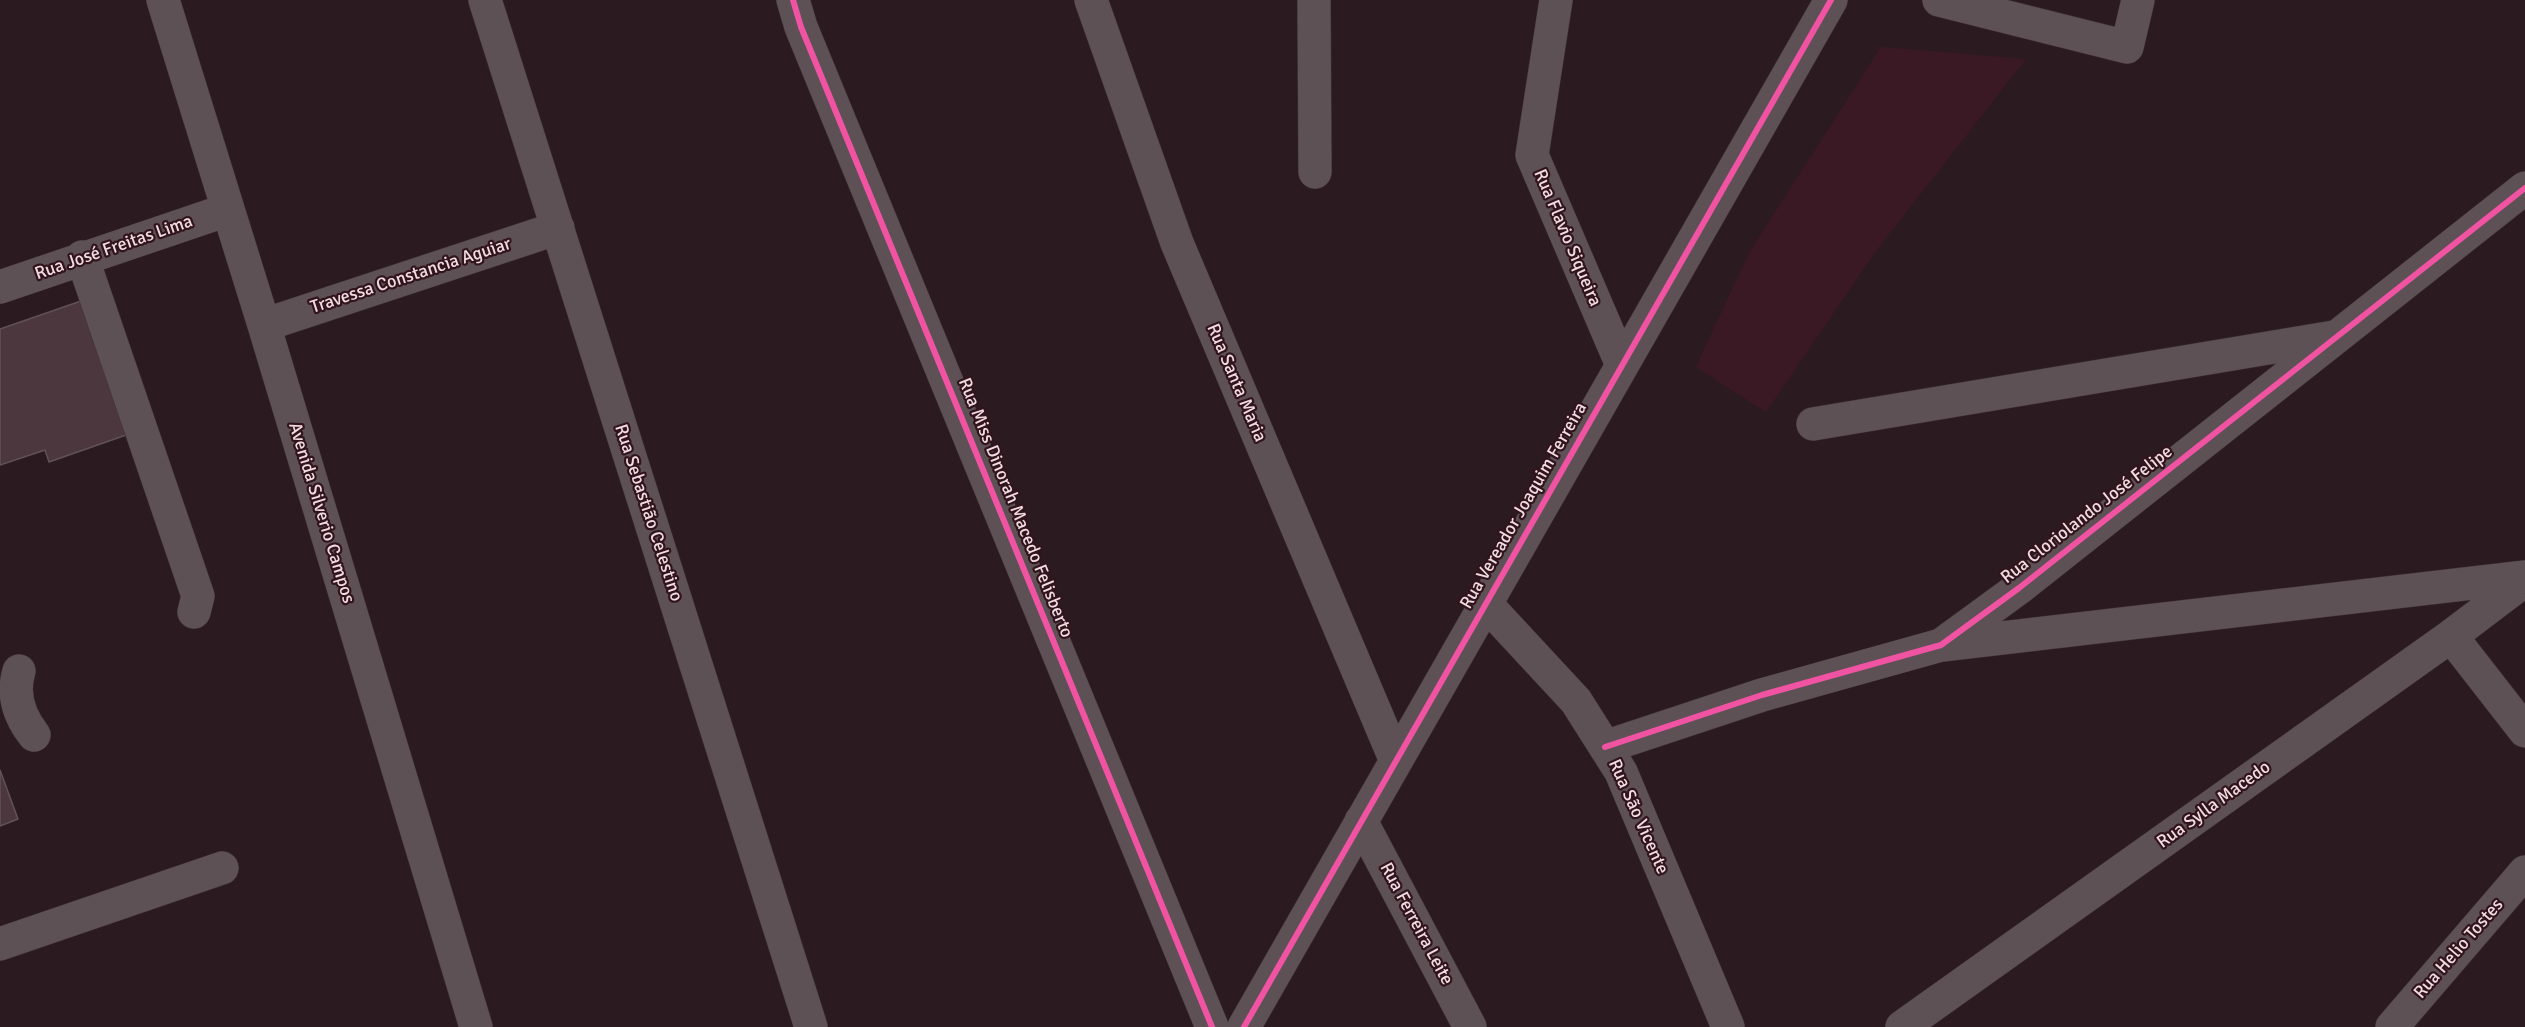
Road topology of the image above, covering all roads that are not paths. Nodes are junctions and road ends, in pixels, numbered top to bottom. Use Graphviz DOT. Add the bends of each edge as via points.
graph roads {
  1 [pos="163,0"];
  2 [pos="486,0"];
  3 [pos="794,0"];
  4 [pos="1314,0"];
  5 [pos="1556,0"];
  6 [pos="1831,0"];
  7 [pos="1939,0"];
  8 [pos="2138,0"];
  9 [pos="1094,3"];
  10 [pos="1315,172"];
  11 [pos="2525,189"];
  12 [pos="227,210"];
  13 [pos="558,228"];
  14 [pos="82,257"];
  15 [pos="0,287"];
  16 [pos="264,325"];
  17 [pos="2338,336"];
  18 [pos="1622,365"];
  19 [pos="1813,424"];
  20 [pos="2525,579"];
  21 [pos="1486,604"];
  22 [pos="194,612"];
  23 [pos="2451,636"];
  24 [pos="1941,645"];
  25 [pos="19,671"];
  26 [pos="2525,731"];
  27 [pos="34,735"];
  28 [pos="1605,747"];
  29 [pos="1396,761"];
  30 [pos="1361,821"];
  31 [pos="222,868"];
  32 [pos="2525,872"];
  33 [pos="0,944"];
  34 [pos="476,1027"];
  35 [pos="811,1027"];
  36 [pos="1212,1027"];
  37 [pos="1244,1027"];
  38 [pos="1470,1027"];
  39 [pos="1728,1027"];
  40 [pos="1902,1027"];
  41 [pos="2392,1027"];
  1 -- 12 [label="street, Avenida Silverio Campos"];
  2 -- 13 [label="street, Rua Sebastião Celestino"];
  3 -- 36 [label="street, Rua Miss Dinorah Macedo Felisberto" via="801,27"];
  4 -- 10 [label="street"];
  5 -- 18 [label="street, Rua Flavio Siqueira" via="1532,156"];
  6 -- 18 [label="street, Rua Vereador Joaquim Ferreira"];
  7 -- 8 [label="street" via="2127,47"];
  9 -- 29 [label="street, Rua Santa Maria" via="1177,243"];
  11 -- 17 [label="street, Rua Cloriolando José Felipe"];
  12 -- 14 [label="street, Rua José Freitas Lima"];
  12 -- 16 [label="street, Avenida Silverio Campos"];
  13 -- 16 [label="street, Travessa Constancia Aguiar"];
  13 -- 35 [label="street, Rua Sebastião Celestino"];
  14 -- 15 [label="street, Rua José Freitas Lima"];
  14 -- 22 [label="street" via="198,596"];
  16 -- 34 [label="street, Avenida Silverio Campos"];
  17 -- 19 [label="street"];
  17 -- 24 [label="street, Rua Cloriolando José Felipe"];
  18 -- 21 [label="street, Rua Vereador Joaquim Ferreira"];
  20 -- 23 [label="street, Rua Sylla Macedo"];
  20 -- 24 [label="street"];
  21 -- 28 [label="street, Rua São Vicente" via="1576,701"];
  21 -- 29 [label="street, Rua Vereador Joaquim Ferreira"];
  23 -- 26 [label="street"];
  23 -- 40 [label="street, Rua Sylla Macedo"];
  24 -- 28 [label="street, Rua Cloriolando José Felipe" via="1762,695"];
  25 -- 27 [label="street" via="14,687 22,720"];
  28 -- 39 [label="street, Rua São Vicente" via="1621,772"];
  29 -- 30 [label="street, Rua Vereador Joaquim Ferreira"];
  30 -- 37 [label="street, Rua Vereador Joaquim Ferreira"];
  30 -- 38 [label="street, Rua Ferreira Leite"];
  31 -- 33 [label="street"];
  32 -- 41 [label="street, Rua Helio Tostes"];
}
